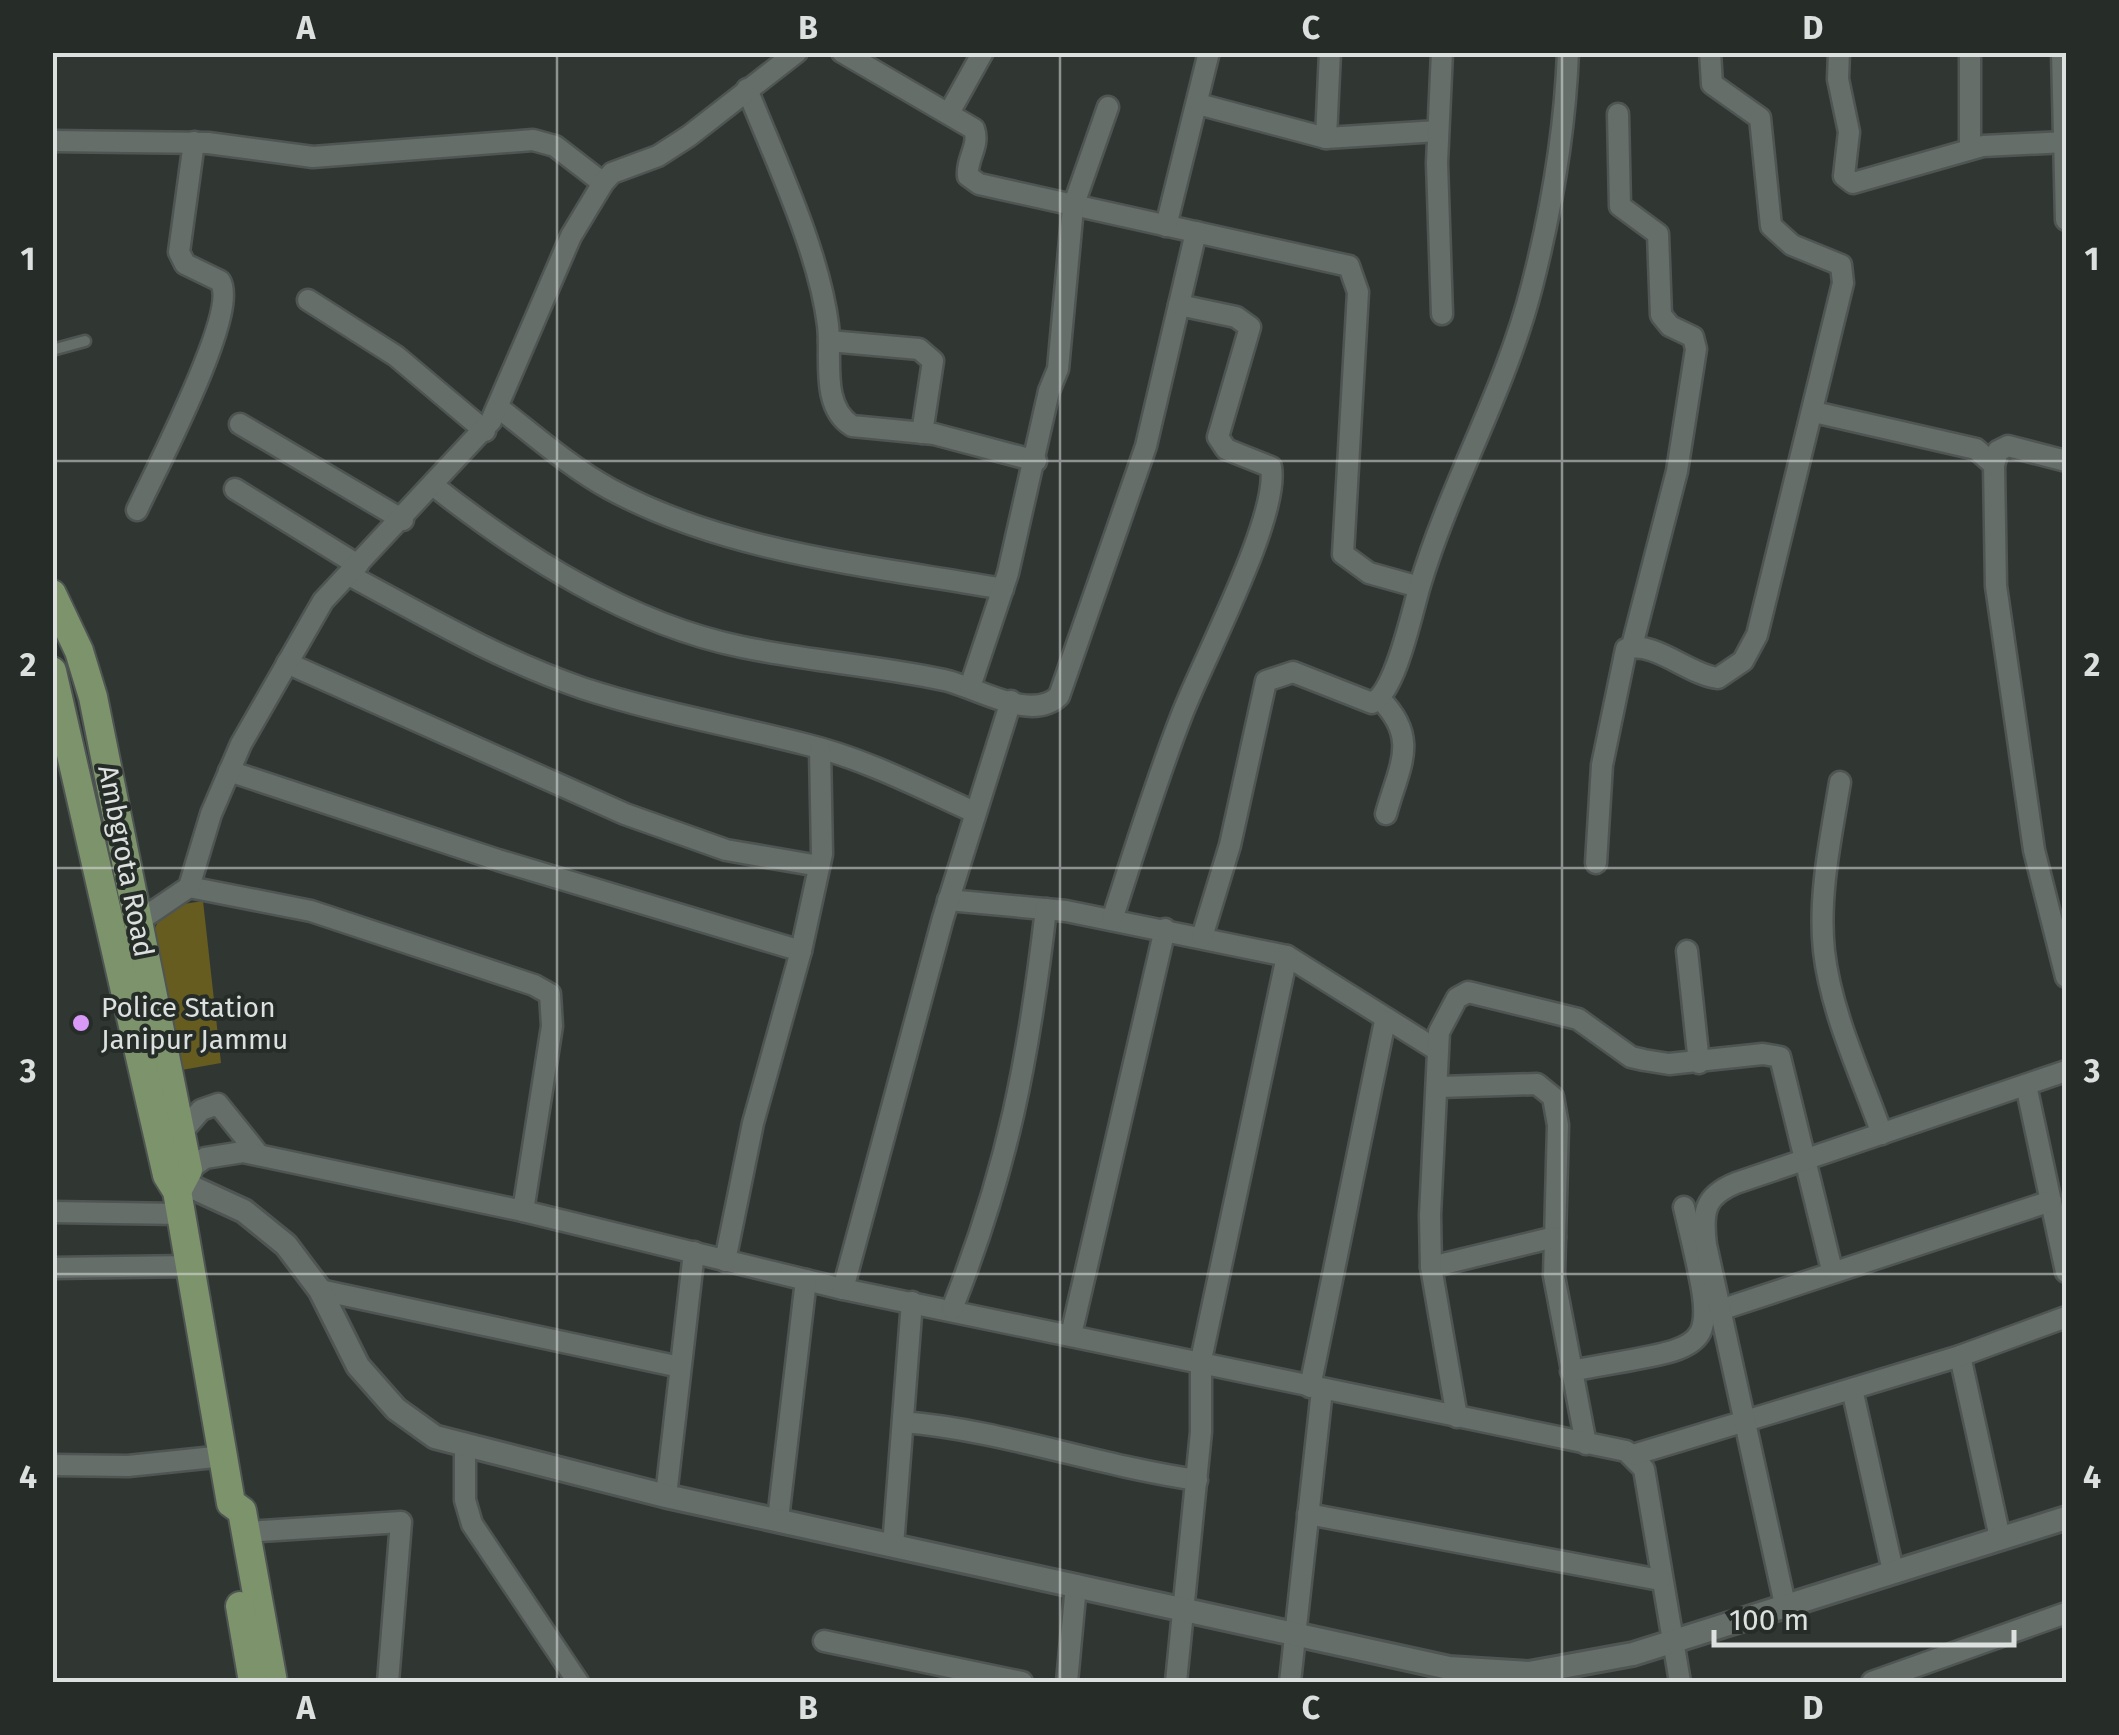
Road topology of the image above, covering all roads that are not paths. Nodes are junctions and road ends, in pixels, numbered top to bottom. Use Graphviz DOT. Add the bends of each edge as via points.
graph roads {
  1 [pos="797,52"];
  2 [pos="842,52"];
  3 [pos="984,52"];
  4 [pos="1209,52"];
  5 [pos="1330,52"];
  6 [pos="1442,52"];
  7 [pos="1568,52"];
  8 [pos="1710,52"];
  9 [pos="1840,52"];
  10 [pos="1970,52"];
  11 [pos="2062,52"];
  12 [pos="746,89"];
  13 [pos="1198,104"];
  14 [pos="1108,107"];
  15 [pos="949,114"];
  16 [pos="1618,114"];
  17 [pos="1438,131"];
  18 [pos="1326,138"];
  19 [pos="52,141"];
  20 [pos="194,142"];
  21 [pos="2066,142"];
  22 [pos="1970,148"];
  23 [pos="602,183"];
  24 [pos="1073,207"];
  25 [pos="2066,220"];
  26 [pos="1166,226"];
  27 [pos="1196,232"];
  28 [pos="308,300"];
  29 [pos="1178,305"];
  30 [pos="1442,314"];
  31 [pos="84,341"];
  32 [pos="829,342"];
  33 [pos="52,350"];
  34 [pos="499,408"];
  35 [pos="1814,412"];
  36 [pos="240,424"];
  37 [pos="485,431"];
  38 [pos="922,433"];
  39 [pos="1036,460"];
  40 [pos="2066,461"];
  41 [pos="1994,465"];
  42 [pos="434,486"];
  43 [pos="235,489"];
  44 [pos="137,510"];
  45 [pos="403,520"];
  46 [pos="354,570"];
  47 [pos="1419,588"];
  48 [pos="1002,589"];
  49 [pos="52,594"];
  50 [pos="1632,646"];
  51 [pos="286,663"];
  52 [pos="52,671"];
  53 [pos="970,688"];
  54 [pos="1380,699"];
  55 [pos="1011,701"];
  56 [pos="61,742"];
  57 [pos="820,749"];
  58 [pos="229,771"];
  59 [pos="1840,782"];
  60 [pos="974,812"];
  61 [pos="1386,814"];
  62 [pos="1596,863"];
  63 [pos="819,866"];
  64 [pos="189,887"];
  65 [pos="948,900"];
  66 [pos="1046,909"];
  67 [pos="1112,920"];
  68 [pos="139,921"];
  69 [pos="1165,929"];
  70 [pos="1202,937"];
  71 [pos="801,951"];
  72 [pos="1687,951"];
  73 [pos="1287,956"];
  74 [pos="2066,977"];
  75 [pos="1386,1021"];
  76 [pos="1437,1050"];
  77 [pos="1700,1063"];
  78 [pos="2066,1072"];
  79 [pos="2026,1086"];
  80 [pos="1440,1087"];
  81 [pos="180,1134"];
  82 [pos="1882,1134"];
  83 [pos="259,1155"];
  84 [pos="1805,1160"];
  85 [pos="182,1190"];
  86 [pos="2052,1201"];
  87 [pos="1684,1207"];
  88 [pos="523,1211"];
  89 [pos="52,1212"];
  90 [pos="1556,1237"];
  91 [pos="694,1252"];
  92 [pos="725,1260"];
  93 [pos="189,1266"];
  94 [pos="1432,1267"];
  95 [pos="52,1268"];
  96 [pos="1832,1270"];
  97 [pos="2066,1272"];
  98 [pos="806,1280"];
  99 [pos="842,1288"];
  100 [pos="320,1290"];
  101 [pos="912,1302"];
  102 [pos="952,1308"];
  103 [pos="1720,1310"];
  104 [pos="2066,1317"];
  105 [pos="1071,1335"];
  106 [pos="1960,1356"];
  107 [pos="1201,1360"];
  108 [pos="680,1367"];
  109 [pos="1571,1370"];
  110 [pos="1316,1389"];
  111 [pos="1852,1390"];
  112 [pos="1457,1418"];
  113 [pos="1748,1421"];
  114 [pos="903,1422"];
  115 [pos="1586,1444"];
  116 [pos="465,1448"];
  117 [pos="1633,1454"];
  118 [pos="224,1456"];
  119 [pos="52,1465"];
  120 [pos="1197,1480"];
  121 [pos="666,1496"];
  122 [pos="231,1502"];
  123 [pos="1308,1514"];
  124 [pos="2066,1518"];
  125 [pos="778,1519"];
  126 [pos="246,1532"];
  127 [pos="2000,1538"];
  128 [pos="893,1546"];
  129 [pos="1893,1571"];
  130 [pos="1660,1580"];
  131 [pos="1076,1585"];
  132 [pos="1180,1606"];
  133 [pos="1786,1608"];
  134 [pos="2066,1613"];
  135 [pos="1292,1630"];
  136 [pos="824,1642"];
  137 [pos="1674,1644"];
  138 [pos="253,1682"];
  139 [pos="273,1682"];
  140 [pos="388,1682"];
  141 [pos="578,1682"];
  142 [pos="1022,1682"];
  143 [pos="1067,1682"];
  144 [pos="1176,1682"];
  145 [pos="1290,1682"];
  146 [pos="1680,1682"];
  147 [pos="1872,1682"];
  1 -- 12 [label="street"];
  2 -- 15 [label="street"];
  3 -- 15 [label="street"];
  4 -- 13 [label="street"];
  5 -- 18 [label="street"];
  6 -- 17 [label="street"];
  7 -- 47 [label="street" via="1564,139 1532,289"];
  8 -- 35 [label="street" via="1712,84 1760,118 1771,226 1792,245 1832,258 1844,274"];
  9 -- 22 [label="street" via="1849,132 1846,180 1860,182"];
  10 -- 22 [label="street"];
  11 -- 21 [label="street"];
  12 -- 23 [label="street" via="667,151"];
  12 -- 32 [label="street" via="794,208"];
  13 -- 18 [label="street"];
  13 -- 26 [label="street"];
  14 -- 24 [label="street"];
  15 -- 24 [label="street" via="974,129 967,170 972,180"];
  16 -- 50 [label="street" via="1620,206 1658,234 1662,315 1693,337 1696,349 1678,471"];
  17 -- 18 [label="street"];
  17 -- 30 [label="street"];
  19 -- 20 [label="street"];
  20 -- 23 [label="street" via="313,157 533,140 555,146"];
  20 -- 44 [label="street" via="179,252 185,264 220,280 224,294 204,365"];
  21 -- 22 [label="street"];
  21 -- 25 [label="street"];
  23 -- 34 [label="street" via="532,320"];
  24 -- 26 [label="street"];
  24 -- 39 [label="street" via="1063,344"];
  26 -- 27 [label="street"];
  27 -- 29 [label="street"];
  27 -- 47 [label="street" via="1340,262 1353,271 1358,292 1343,554 1370,573"];
  28 -- 37 [label="street" via="396,356"];
  29 -- 55 [label="street" via="1146,446 1058,696 1044,707"];
  29 -- 67 [label="street" via="1236,317 1250,327 1218,437 1226,449 1271,467 1272,478 1257,536 1168,752"];
  31 -- 33 [label="lane"];
  32 -- 38 [label="street" via="831,394 843,420"];
  32 -- 38 [label="street" via="928,354 933,360"];
  34 -- 37 [label="street"];
  34 -- 48 [label="street" via="607,487 681,520 761,543"];
  35 -- 41 [label="street" via="1976,449"];
  35 -- 50 [label="street" via="1763,621 1743,661 1727,676 1704,677"];
  36 -- 45 [label="street"];
  37 -- 42 [label="street"];
  38 -- 39 [label="street"];
  39 -- 48 [label="street"];
  40 -- 41 [label="street" via="2008,446 1998,451"];
  41 -- 74 [label="street" via="1996,586 2034,850"];
  42 -- 45 [label="street"];
  42 -- 53 [label="street" via="564,576 692,632 742,648"];
  43 -- 46 [label="street"];
  45 -- 46 [label="street"];
  46 -- 51 [label="street" via="323,601"];
  46 -- 57 [label="street" via="519,663 582,688"];
  47 -- 54 [label="street"];
  48 -- 53 [label="street"];
  49 -- 68 [label="main road, Ambgrota Road" via="93,697"];
  50 -- 62 [label="street" via="1620,664 1604,748"];
  51 -- 58 [label="street"];
  51 -- 63 [label="street" via="654,825 752,857"];
  52 -- 56 [label="main road"];
  53 -- 55 [label="street"];
  54 -- 61 [label="street" via="1406,740"];
  54 -- 70 [label="street" via="1366,702 1294,672 1266,680"];
  55 -- 60 [label="street"];
  56 -- 85 [label="main road" via="166,1175"];
  57 -- 60 [label="street"];
  57 -- 63 [label="street"];
  58 -- 64 [label="street"];
  58 -- 71 [label="street"];
  59 -- 82 [label="street" via="1827,866 1824,952"];
  60 -- 65 [label="street"];
  63 -- 71 [label="street"];
  64 -- 68 [label="street"];
  64 -- 88 [label="street" via="311,911 550,994 552,1026"];
  65 -- 66 [label="street"];
  65 -- 99 [label="street"];
  66 -- 67 [label="street"];
  66 -- 102 [label="street" via="1024,1083 987,1217"];
  67 -- 69 [label="street"];
  68 -- 81 [label="main road, Ambgrota Road"];
  69 -- 70 [label="street"];
  69 -- 105 [label="street"];
  70 -- 73 [label="street"];
  71 -- 92 [label="street" via="753,1123"];
  72 -- 77 [label="street"];
  73 -- 75 [label="street"];
  73 -- 107 [label="street"];
  75 -- 76 [label="street"];
  75 -- 110 [label="street"];
  76 -- 77 [label="street" via="1444,1019 1468,992 1578,1019 1630,1056"];
  76 -- 80 [label="street"];
  77 -- 84 [label="street" via="1780,1057"];
  78 -- 79 [label="street"];
  79 -- 82 [label="street"];
  79 -- 86 [label="street"];
  80 -- 90 [label="street" via="1538,1084 1553,1096"];
  80 -- 94 [label="street"];
  81 -- 83 [label="street" via="201,1110 218,1104"];
  81 -- 85 [label="main road, Ambgrota Road"];
  82 -- 84 [label="street"];
  83 -- 85 [label="street" via="205,1158"];
  83 -- 88 [label="street"];
  84 -- 96 [label="street"];
  84 -- 103 [label="street" via="1724,1188 1708,1201 1703,1218"];
  85 -- 89 [label="street"];
  85 -- 93 [label="main road"];
  85 -- 100 [label="street" via="215,1194 256,1219"];
  86 -- 96 [label="street"];
  86 -- 97 [label="street"];
  87 -- 109 [label="street" via="1705,1296 1699,1340 1682,1350"];
  88 -- 91 [label="street"];
  90 -- 94 [label="street"];
  90 -- 109 [label="street" via="1556,1293"];
  91 -- 92 [label="street"];
  91 -- 108 [label="street"];
  92 -- 98 [label="street"];
  93 -- 95 [label="street"];
  93 -- 118 [label="main road"];
  94 -- 112 [label="street"];
  96 -- 103 [label="street"];
  98 -- 99 [label="street"];
  98 -- 125 [label="street"];
  99 -- 101 [label="street"];
  100 -- 108 [label="street"];
  100 -- 116 [label="street" via="375,1388 415,1426"];
  101 -- 102 [label="street"];
  101 -- 114 [label="street"];
  102 -- 105 [label="street"];
  103 -- 113 [label="street"];
  104 -- 106 [label="street"];
  105 -- 107 [label="street"];
  106 -- 111 [label="street"];
  106 -- 127 [label="street"];
  107 -- 110 [label="street"];
  107 -- 120 [label="street"];
  108 -- 121 [label="street"];
  109 -- 115 [label="street"];
  110 -- 112 [label="street"];
  110 -- 123 [label="street"];
  111 -- 113 [label="street"];
  111 -- 129 [label="street"];
  112 -- 115 [label="street"];
  113 -- 117 [label="street"];
  113 -- 133 [label="street"];
  114 -- 120 [label="street" via="960,1428"];
  114 -- 128 [label="street"];
  115 -- 117 [label="street"];
  116 -- 121 [label="street"];
  116 -- 141 [label="street" via="472,1524"];
  117 -- 130 [label="street" via="1644,1469"];
  118 -- 119 [label="street"];
  118 -- 122 [label="main road"];
  120 -- 132 [label="street"];
  121 -- 125 [label="street"];
  122 -- 126 [label="main road" via="240,1506"];
  122 -- 138 [label="main road" via="224,1519"];
  123 -- 130 [label="street"];
  123 -- 135 [label="street"];
  124 -- 127 [label="street"];
  125 -- 128 [label="street"];
  126 -- 139 [label="main road"];
  126 -- 140 [label="street" via="401,1522"];
  127 -- 129 [label="street"];
  128 -- 131 [label="street"];
  129 -- 133 [label="street"];
  130 -- 137 [label="street"];
  131 -- 132 [label="street"];
  131 -- 143 [label="street"];
  132 -- 135 [label="street"];
  132 -- 144 [label="street"];
  133 -- 137 [label="street"];
  134 -- 147 [label="street"];
  135 -- 137 [label="street" via="1482,1672 1587,1665"];
  135 -- 145 [label="street"];
  136 -- 142 [label="street"];
  137 -- 146 [label="street"];
}
